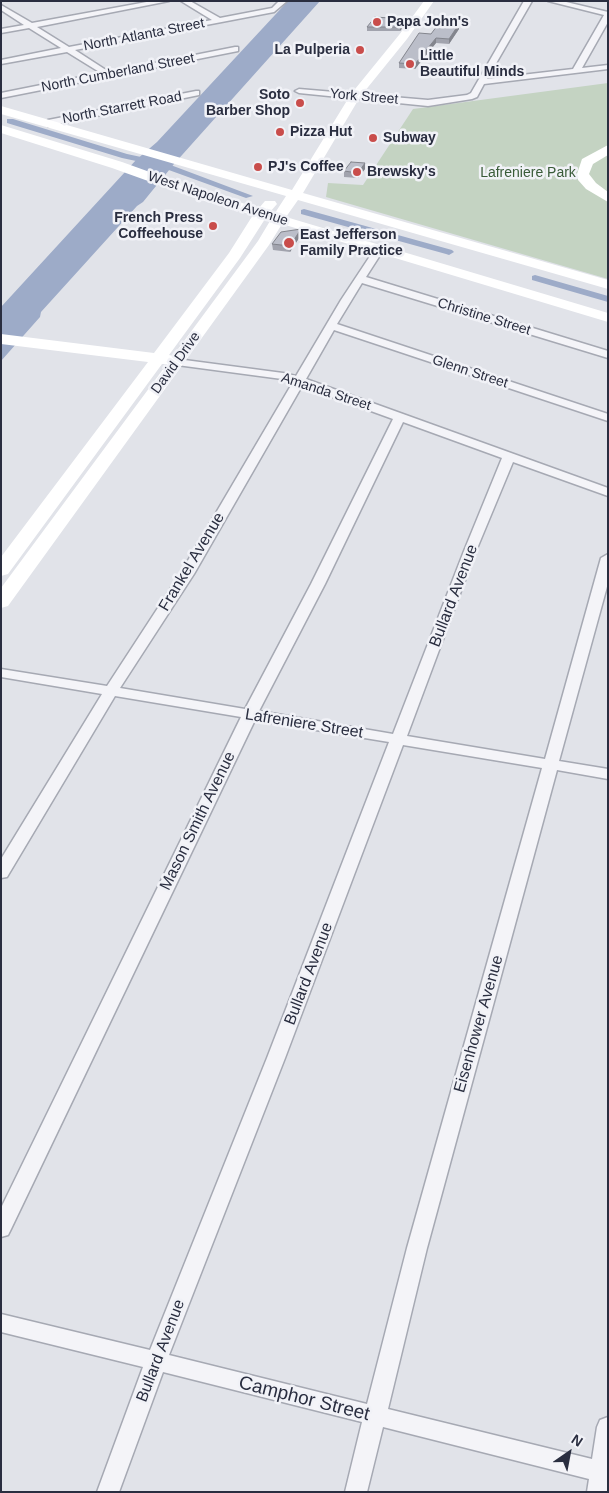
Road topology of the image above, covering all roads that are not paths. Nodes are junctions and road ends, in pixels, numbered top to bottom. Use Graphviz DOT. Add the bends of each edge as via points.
graph roads {
  1 [pos="11,1"];
  2 [pos="166,1"];
  3 [pos="184,1"];
  4 [pos="284,1"];
  5 [pos="429,1"];
  6 [pos="528,1"];
  7 [pos="551,1"];
  8 [pos="1,3"];
  9 [pos="1,8"];
  10 [pos="608,14"];
  11 [pos="220,21"];
  12 [pos="30,26"];
  13 [pos="1,31"];
  14 [pos="68,50"];
  15 [pos="235,50"];
  16 [pos="1,62"];
  17 [pos="608,66"];
  18 [pos="576,71"];
  19 [pos="109,75"];
  20 [pos="481,82"];
  21 [pos="298,91"];
  22 [pos="196,93"];
  23 [pos="1,96"];
  24 [pos="355,96"];
  25 [pos="1,110"];
  26 [pos="24,116"];
  27 [pos="1,117"];
  28 [pos="48,123"];
  29 [pos="3,131"];
  30 [pos="608,149"];
  31 [pos="249,181"];
  32 [pos="288,192"];
  33 [pos="203,196"];
  34 [pos="608,198"];
  35 [pos="337,206"];
  36 [pos="261,214"];
  37 [pos="278,219"];
  38 [pos="309,228"];
  39 [pos="468,245"];
  40 [pos="379,249"];
  41 [pos="437,267"];
  42 [pos="554,269"];
  43 [pos="360,279"];
  44 [pos="608,285"];
  45 [pos="521,292"];
  46 [pos="608,318"];
  47 [pos="332,326"];
  48 [pos="1,339"];
  49 [pos="608,355"];
  50 [pos="158,358"];
  51 [pos="177,362"];
  52 [pos="300,381"];
  53 [pos="400,417"];
  54 [pos="608,418"];
  55 [pos="509,456"];
  56 [pos="608,492"];
  57 [pos="57,493"];
  58 [pos="79,496"];
  59 [pos="608,558"];
  60 [pos="1,570"];
  61 [pos="1,602"];
  62 [pos="1,672"];
  63 [pos="111,692"];
  64 [pos="249,714"];
  65 [pos="400,739"];
  66 [pos="552,765"];
  67 [pos="608,774"];
  68 [pos="1,873"];
  69 [pos="1,1229"];
  70 [pos="1,1323"];
  71 [pos="156,1360"];
  72 [pos="376,1417"];
  73 [pos="608,1427"];
  74 [pos="602,1479"];
  75 [pos="108,1492"];
  76 [pos="356,1492"];
  1 -- 8 [label="street"];
  2 -- 12 [label="street"];
  3 -- 11 [label="street"];
  4 -- 11 [label="street, North Atlanta Street" via="274,10"];
  5 -- 24 [label="main road, David Drive"];
  6 -- 20 [label="street, York Street"];
  7 -- 10 [label="street"];
  9 -- 12 [label="street"];
  10 -- 18 [label="street"];
  11 -- 14 [label="street, North Atlanta Street"];
  12 -- 13 [label="street"];
  12 -- 14 [label="street"];
  14 -- 16 [label="street, North Atlanta Street"];
  14 -- 19 [label="street"];
  15 -- 19 [label="street, North Cumberland Street"];
  17 -- 18 [label="street"];
  18 -- 20 [label="street"];
  19 -- 23 [label="street, North Cumberland Street"];
  20 -- 24 [label="street, York Street" via="474,95 469,97 428,103"];
  21 -- 24 [label="street, York Street"];
  22 -- 28 [label="street, North Starrett Road"];
  24 -- 32 [label="main road, David Drive" via="305,181"];
  25 -- 26 [label="main road, West Napoleon Avenue"];
  26 -- 27 [label="main road"];
  26 -- 28 [label="main road, West Napoleon Avenue"];
  28 -- 31 [label="main road, West Napoleon Avenue"];
  29 -- 33 [label="main road, West Napoleon Avenue"];
  30 -- 34 [label="main road" via="586,162 583,174 591,186"];
  31 -- 32 [label="main road, West Napoleon Avenue"];
  31 -- 33 [label="main road" via="260,190 259,194 248,199 236,201"];
  32 -- 35 [label="main road, West Napoleon Avenue"];
  32 -- 36 [label="main road, David Drive"];
  32 -- 37 [label="main road, David Drive"];
  33 -- 36 [label="main road, West Napoleon Avenue"];
  35 -- 38 [label="main road" via="313,206 299,210 294,215 295,220"];
  35 -- 39 [label="main road, West Napoleon Avenue"];
  36 -- 37 [label="main road, West Napoleon Avenue"];
  36 -- 50 [label="main road, David Drive" via="235,255"];
  37 -- 38 [label="main road, West Napoleon Avenue"];
  37 -- 51 [label="main road, David Drive"];
  38 -- 40 [label="main road, West Napoleon Avenue"];
  39 -- 41 [label="main road" via="482,252 487,260 475,268"];
  39 -- 42 [label="main road, West Napoleon Avenue"];
  40 -- 41 [label="main road, West Napoleon Avenue"];
  40 -- 43 [label="street, Frankel Avenue"];
  41 -- 45 [label="main road, West Napoleon Avenue"];
  42 -- 44 [label="main road, West Napoleon Avenue"];
  42 -- 45 [label="main road" via="524,266 505,272 502,277 505,283"];
  43 -- 47 [label="street, Frankel Avenue"];
  43 -- 49 [label="street, Christine Street"];
  45 -- 46 [label="main road, West Napoleon Avenue"];
  47 -- 52 [label="street, Frankel Avenue"];
  47 -- 54 [label="street, Glenn Street"];
  48 -- 50 [label="main road, Amanda Street"];
  50 -- 51 [label="main road, Amanda Street"];
  50 -- 57 [label="main road, David Drive"];
  51 -- 52 [label="street, Amanda Street"];
  51 -- 58 [label="main road, David Drive"];
  52 -- 53 [label="street, Amanda Street"];
  52 -- 63 [label="street, Frankel Avenue" via="187,574"];
  53 -- 55 [label="street, Amanda Street"];
  53 -- 64 [label="street, Mason Smith Avenue" via="318,584"];
  55 -- 56 [label="street, Amanda Street"];
  55 -- 65 [label="street, Bullard Avenue"];
  57 -- 58 [label="main road"];
  57 -- 60 [label="main road, David Drive"];
  58 -- 61 [label="main road, David Drive"];
  59 -- 66 [label="street, Eisenhower Avenue"];
  62 -- 63 [label="street, Lafreniere Street"];
  63 -- 64 [label="street, Lafreniere Street"];
  63 -- 68 [label="street, Frankel Avenue"];
  64 -- 65 [label="street, Lafreniere Street"];
  64 -- 69 [label="street, Mason Smith Avenue"];
  65 -- 66 [label="street, Lafreniere Street"];
  65 -- 71 [label="street, Bullard Avenue"];
  66 -- 67 [label="street, Lafreniere Street"];
  66 -- 72 [label="street, Eisenhower Avenue" via="417,1248"];
  70 -- 71 [label="street, Camphor Street"];
  71 -- 72 [label="street, Camphor Street"];
  71 -- 75 [label="street, Bullard Avenue"];
  72 -- 74 [label="street, Camphor Street"];
  72 -- 76 [label="street, Eisenhower Avenue"];
  73 -- 74 [label="street"];
}
